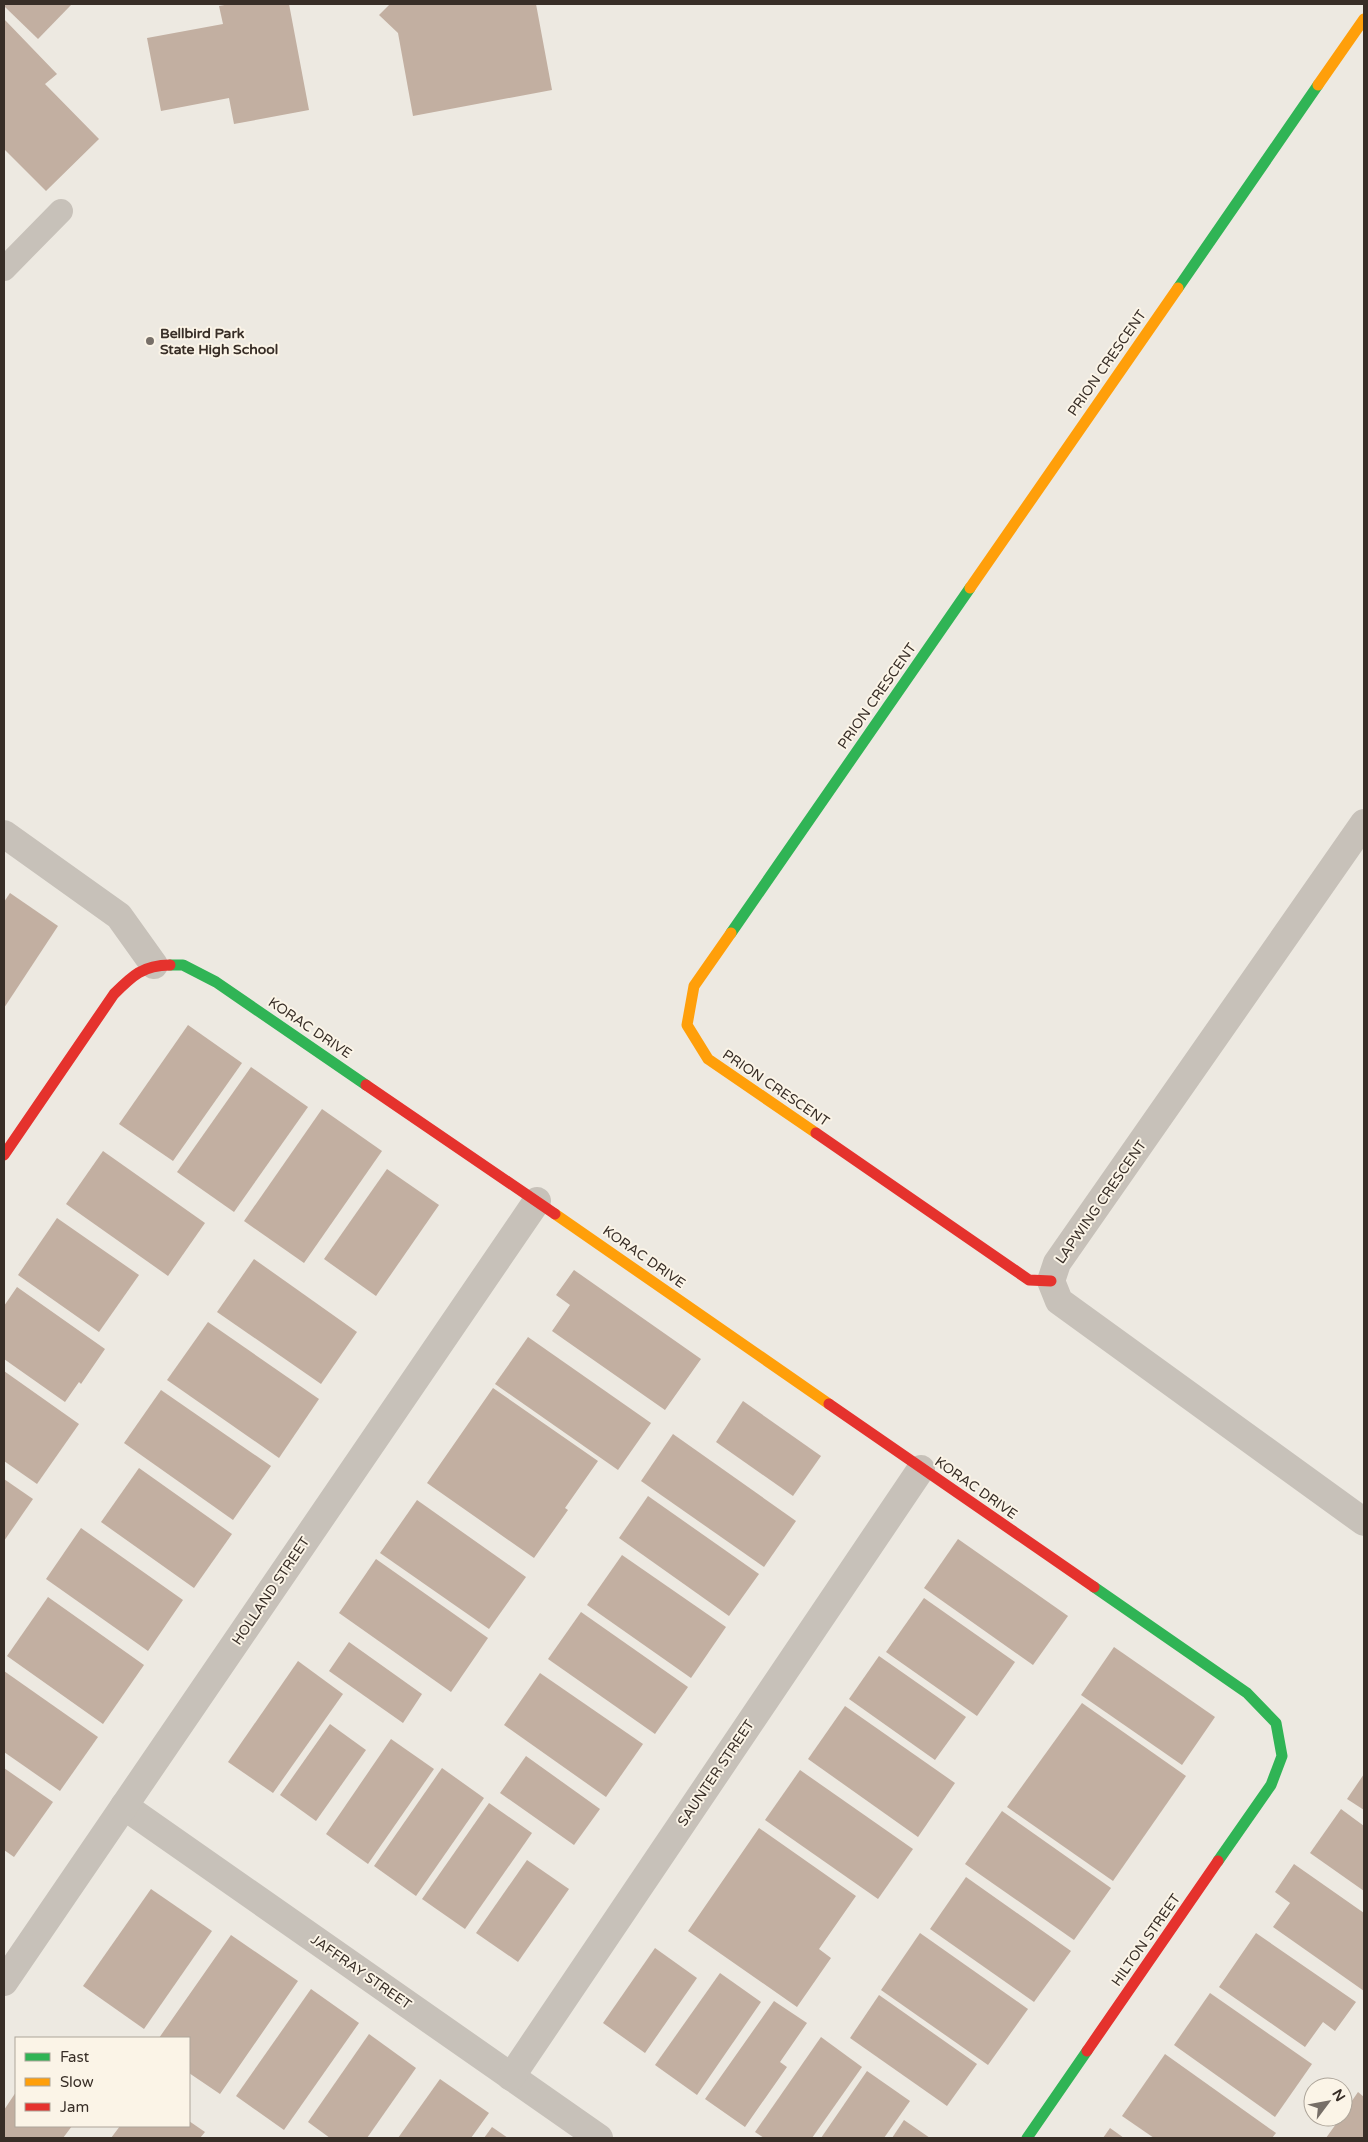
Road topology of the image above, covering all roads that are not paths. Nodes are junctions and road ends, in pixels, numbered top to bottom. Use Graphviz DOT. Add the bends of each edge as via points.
graph roads {
  1 [pos="1364,19"];
  2 [pos="61,211"];
  3 [pos="4,270"];
  4 [pos="1364,823"];
  5 [pos="4,834"];
  6 [pos="154,965"];
  7 [pos="4,1155"];
  8 [pos="538,1201"];
  9 [pos="1051,1281"];
  10 [pos="922,1469"];
  11 [pos="1364,1522"];
  12 [pos="1282,1756"];
  13 [pos="124,1806"];
  14 [pos="4,1982"];
  15 [pos="511,2077"];
  16 [pos="599,2138"];
  17 [pos="1028,2138"];
  1 -- 9 [label="street, PRION CRESCENT" via="694,986 687,1025 708,1060 1029,1280"];
  2 -- 3 [label="lane"];
  4 -- 9 [label="street, LAPWING CRESCENT" via="1057,1263"];
  5 -- 6 [label="street" via="119,916"];
  6 -- 7 [label="street, KORAC DRIVE" via="133,975 114,994"];
  6 -- 8 [label="street, KORAC DRIVE" via="183,965 216,982"];
  8 -- 10 [label="street, KORAC DRIVE"];
  8 -- 13 [label="street, HOLLAND STREET"];
  9 -- 11 [label="street, LAPWING CRESCENT" via="1059,1301"];
  10 -- 12 [label="street, KORAC DRIVE" via="1247,1693 1276,1723"];
  10 -- 15 [label="street, SAUNTER STREET"];
  12 -- 17 [label="street, HILTON STREET" via="1271,1785"];
  13 -- 14 [label="street, HOLLAND STREET"];
  13 -- 15 [label="street, JAFFRAY STREET"];
  15 -- 16 [label="street, JAFFRAY STREET"];
}
